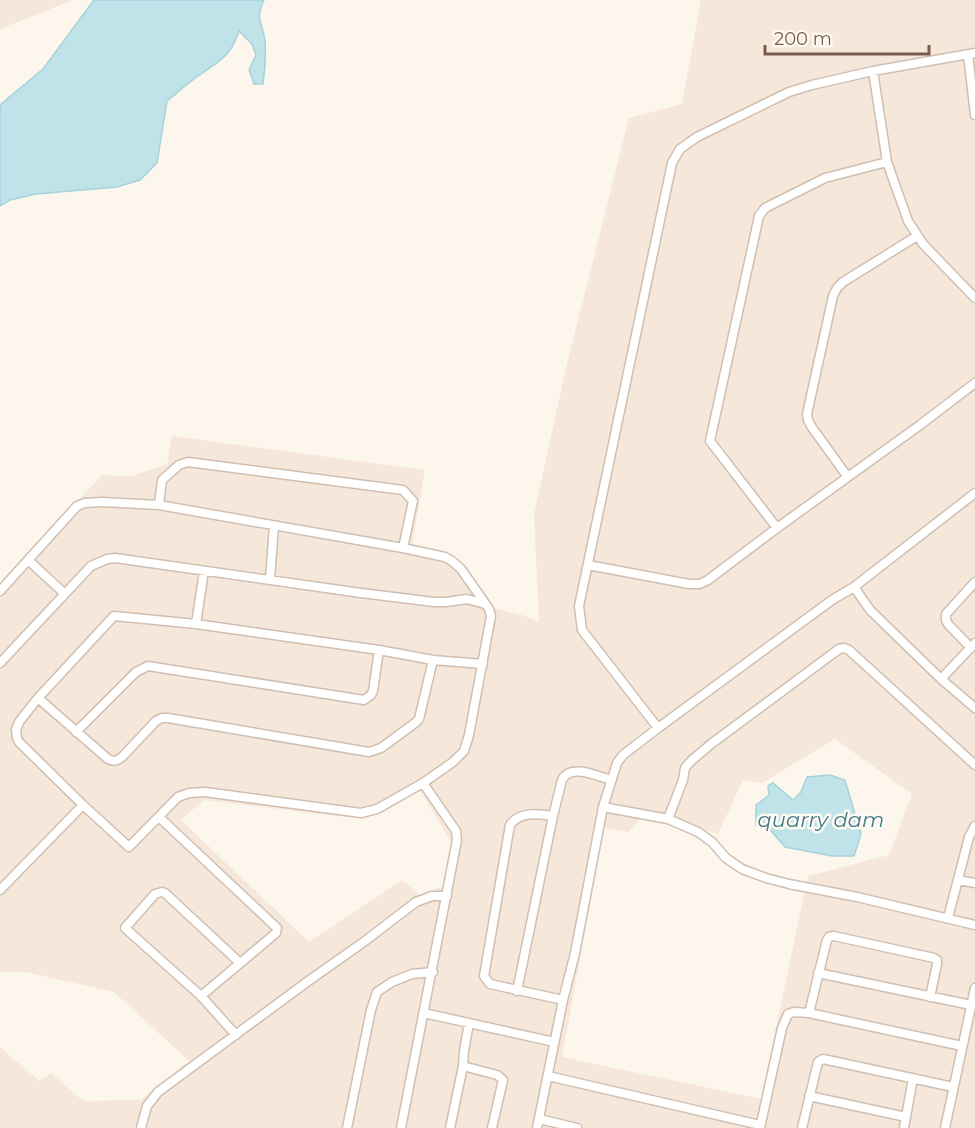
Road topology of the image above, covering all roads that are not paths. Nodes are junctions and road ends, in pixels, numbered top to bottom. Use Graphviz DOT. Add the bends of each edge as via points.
graph roads {
  1 [pos="971,54"];
  2 [pos="873,71"];
  3 [pos="975,115"];
  4 [pos="887,162"];
  5 [pos="917,236"];
  6 [pos="975,298"];
  7 [pos="975,383"];
  8 [pos="847,476"];
  9 [pos="975,493"];
  10 [pos="159,505"];
  11 [pos="274,526"];
  12 [pos="777,528"];
  13 [pos="403,548"];
  14 [pos="28,560"];
  15 [pos="588,565"];
  16 [pos="204,571"];
  17 [pos="270,579"];
  18 [pos="975,582"];
  19 [pos="854,587"];
  20 [pos="0,591"];
  21 [pos="64,593"];
  22 [pos="485,604"];
  23 [pos="196,624"];
  24 [pos="973,645"];
  25 [pos="379,650"];
  26 [pos="433,660"];
  27 [pos="0,663"];
  28 [pos="483,664"];
  29 [pos="941,679"];
  30 [pos="38,698"];
  31 [pos="975,708"];
  32 [pos="658,728"];
  33 [pos="76,732"];
  34 [pos="975,765"];
  35 [pos="611,780"];
  36 [pos="423,783"];
  37 [pos="83,805"];
  38 [pos="603,807"];
  39 [pos="553,816"];
  40 [pos="159,817"];
  41 [pos="668,819"];
  42 [pos="975,826"];
  43 [pos="958,880"];
  44 [pos="975,883"];
  45 [pos="0,890"];
  46 [pos="447,896"];
  47 [pos="948,918"];
  48 [pos="975,925"];
  49 [pos="240,963"];
  50 [pos="433,972"];
  51 [pos="818,973"];
  52 [pos="975,987"];
  53 [pos="517,991"];
  54 [pos="201,996"];
  55 [pos="930,997"];
  56 [pos="563,1000"];
  57 [pos="971,1005"];
  58 [pos="424,1013"];
  59 [pos="810,1013"];
  60 [pos="469,1023"];
  61 [pos="236,1035"];
  62 [pos="554,1042"];
  63 [pos="962,1046"];
  64 [pos="463,1066"];
  65 [pos="548,1076"];
  66 [pos="913,1078"];
  67 [pos="953,1087"];
  68 [pos="809,1096"];
  69 [pos="906,1117"];
  70 [pos="538,1124"];
  71 [pos="760,1127"];
  72 [pos="141,1128"];
  73 [pos="347,1128"];
  74 [pos="401,1128"];
  75 [pos="450,1128"];
  76 [pos="492,1128"];
  77 [pos="577,1128"];
  78 [pos="802,1128"];
  79 [pos="904,1128"];
  80 [pos="946,1128"];
  1 -- 2 [label="street"];
  1 -- 3 [label="street"];
  2 -- 4 [label="street"];
  2 -- 15 [label="street" via="789,92 680,149 672,163"];
  4 -- 5 [label="street"];
  4 -- 12 [label="street" via="825,178 765,208 759,216 710,441"];
  5 -- 6 [label="street"];
  5 -- 8 [label="street" via="843,282 833,296 807,414 811,426"];
  7 -- 8 [label="street"];
  8 -- 12 [label="street"];
  9 -- 19 [label="street"];
  10 -- 11 [label="street"];
  10 -- 13 [label="street" via="162,480 188,462 403,490 413,501"];
  10 -- 14 [label="street" via="102,502 77,506"];
  11 -- 13 [label="street"];
  11 -- 17 [label="street"];
  12 -- 15 [label="street" via="700,584"];
  13 -- 22 [label="street" via="452,561"];
  14 -- 20 [label="street"];
  14 -- 21 [label="street"];
  15 -- 32 [label="street" via="579,606 582,630"];
  16 -- 17 [label="street"];
  16 -- 21 [label="street" via="106,559 91,566"];
  16 -- 23 [label="street"];
  17 -- 22 [label="street" via="434,602 467,599"];
  18 -- 24 [label="street" via="946,614 948,624"];
  19 -- 29 [label="street" via="870,609"];
  19 -- 32 [label="street"];
  21 -- 27 [label="street"];
  22 -- 28 [label="street" via="491,616"];
  23 -- 25 [label="street"];
  23 -- 30 [label="street" via="114,616"];
  24 -- 29 [label="street"];
  25 -- 26 [label="street"];
  25 -- 33 [label="street" via="373,691 364,700 148,666 136,672"];
  26 -- 28 [label="street"];
  26 -- 33 [label="street" via="419,719 376,751 162,718 113,762"];
  28 -- 36 [label="street" via="464,751"];
  29 -- 31 [label="street"];
  30 -- 33 [label="street"];
  30 -- 37 [label="street" via="19,722 17,738"];
  32 -- 35 [label="street" via="623,755"];
  34 -- 41 [label="street" via="844,648 691,761"];
  35 -- 38 [label="street"];
  35 -- 39 [label="street" via="575,771 564,775"];
  36 -- 40 [label="street" via="377,809 361,813 199,792 178,797"];
  36 -- 46 [label="street" via="457,835"];
  37 -- 40 [label="street" via="129,847"];
  37 -- 45 [label="street"];
  38 -- 41 [label="street"];
  38 -- 56 [label="street"];
  39 -- 53 [label="street"];
  39 -- 53 [label="street" via="532,814 510,825 484,976 490,984"];
  40 -- 49 [label="street" via="277,928"];
  41 -- 47 [label="street" via="698,832 742,869 766,878"];
  42 -- 43 [label="street"];
  43 -- 44 [label="street"];
  43 -- 47 [label="street"];
  46 -- 50 [label="street"];
  46 -- 61 [label="street" via="416,902"];
  47 -- 48 [label="street"];
  49 -- 54 [label="street"];
  49 -- 54 [label="street" via="165,893 155,894 125,927"];
  50 -- 58 [label="street"];
  50 -- 73 [label="street" via="412,974 377,992"];
  51 -- 55 [label="street"];
  51 -- 55 [label="street" via="827,940 834,936 934,958 937,964"];
  51 -- 59 [label="street"];
  52 -- 57 [label="street"];
  53 -- 56 [label="street"];
  54 -- 61 [label="street"];
  55 -- 57 [label="street"];
  56 -- 62 [label="street"];
  57 -- 63 [label="street"];
  58 -- 60 [label="street"];
  58 -- 74 [label="street"];
  59 -- 63 [label="street"];
  59 -- 71 [label="street" via="794,1012 785,1019"];
  60 -- 62 [label="street"];
  60 -- 64 [label="street"];
  61 -- 72 [label="street" via="158,1092 147,1106"];
  62 -- 65 [label="street"];
  63 -- 67 [label="street"];
  64 -- 75 [label="street"];
  64 -- 76 [label="street" via="503,1080"];
  65 -- 70 [label="street"];
  65 -- 71 [label="street"];
  66 -- 67 [label="street"];
  66 -- 68 [label="street" via="823,1059 818,1062"];
  66 -- 69 [label="street"];
  67 -- 80 [label="street"];
  68 -- 69 [label="street"];
  68 -- 78 [label="street"];
  69 -- 79 [label="street"];
  70 -- 77 [label="street"];
}
